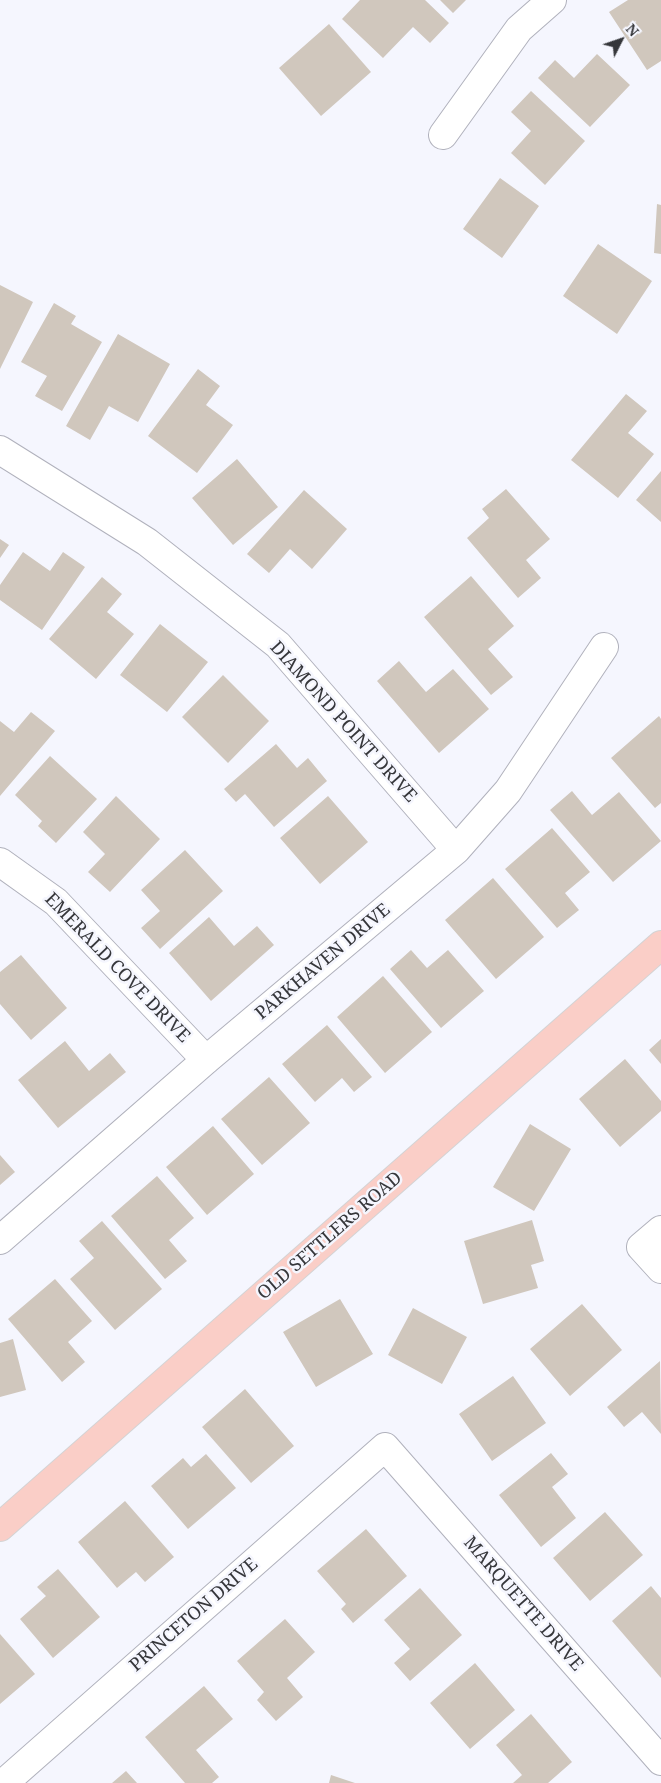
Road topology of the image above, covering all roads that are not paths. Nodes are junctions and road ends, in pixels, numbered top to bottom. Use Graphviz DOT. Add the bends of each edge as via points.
graph roads {
  1 [pos="552,0"];
  2 [pos="443,135"];
  3 [pos="0,450"];
  4 [pos="604,647"];
  5 [pos="456,850"];
  6 [pos="0,862"];
  7 [pos="661,945"];
  8 [pos="206,1060"];
  9 [pos="661,1230"];
  10 [pos="0,1240"];
  11 [pos="661,1269"];
  12 [pos="384,1447"];
  13 [pos="0,1527"];
  14 [pos="661,1761"];
  15 [pos="4,1783"];
  1 -- 2 [label="street" via="519,29"];
  3 -- 5 [label="street, DIAMOND POINT DRIVE" via="147,542 278,645"];
  4 -- 5 [label="street, PARKHAVEN DRIVE" via="508,791"];
  5 -- 8 [label="street, PARKHAVEN DRIVE"];
  6 -- 8 [label="street, EMERALD COVE DRIVE" via="56,902"];
  7 -- 13 [label="main road, OLD SETTLERS ROAD"];
  8 -- 10 [label="street, PARKHAVEN DRIVE"];
  9 -- 11 [label="street" via="641,1248"];
  12 -- 14 [label="street, MARQUETTE DRIVE"];
  12 -- 15 [label="street, PRINCETON DRIVE"];
}
